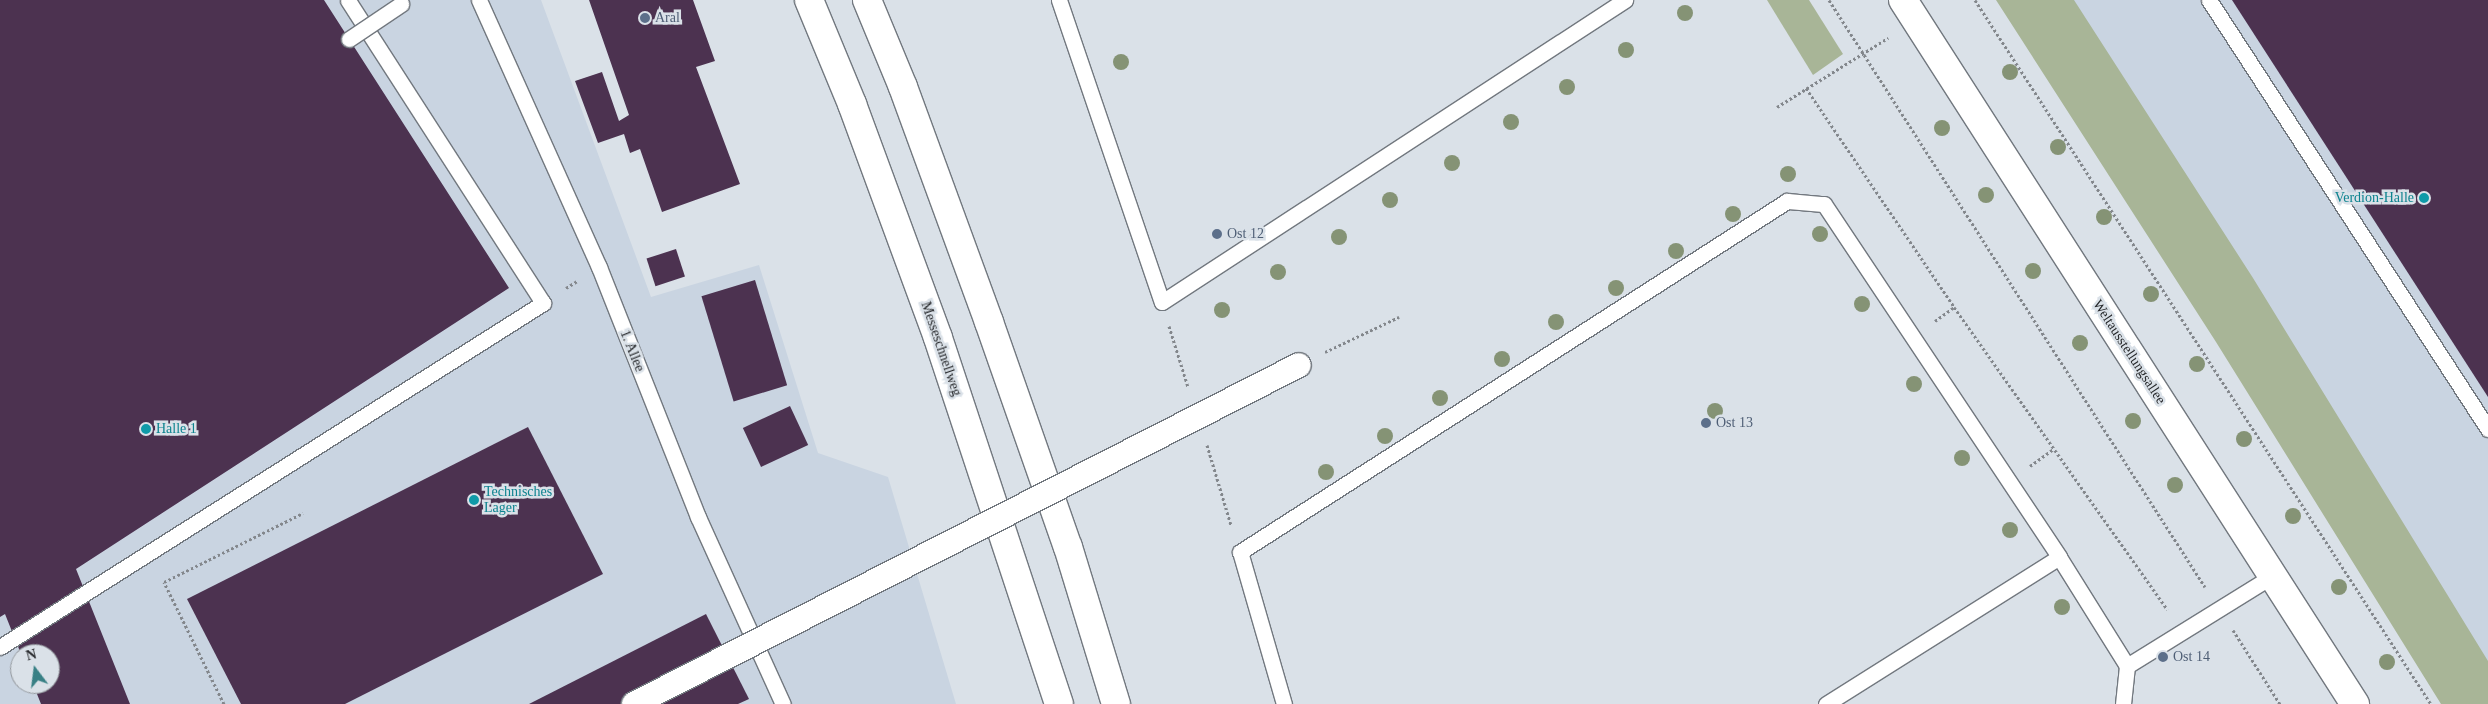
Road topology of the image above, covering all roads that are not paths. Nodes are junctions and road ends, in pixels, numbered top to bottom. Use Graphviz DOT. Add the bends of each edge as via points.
graph roads {
  1 [pos="348,0"];
  2 [pos="479,0"];
  3 [pos="809,0"];
  4 [pos="867,0"];
  5 [pos="1059,0"];
  6 [pos="1625,0"];
  7 [pos="2209,0"];
  8 [pos="400,2"];
  9 [pos="1909,10"];
  10 [pos="349,39"];
  11 [pos="1299,365"];
  12 [pos="2488,429"];
  13 [pos="2059,557"];
  14 [pos="2274,575"];
  15 [pos="0,647"];
  16 [pos="2127,666"];
  17 [pos="634,704"];
  18 [pos="783,704"];
  19 [pos="1059,704"];
  20 [pos="1116,704"];
  21 [pos="1284,704"];
  22 [pos="1826,704"];
  23 [pos="2123,704"];
  24 [pos="2356,704"];
  1 -- 15 [label="lane" via="543,303"];
  2 -- 18 [label="lane, 1. Allee" via="599,267 698,517"];
  3 -- 19 [label="main road, Messeschnellweg" via="852,104 938,338"];
  4 -- 20 [label="main road" via="903,87 992,332 1068,547"];
  5 -- 6 [label="lane" via="1162,302"];
  7 -- 12 [label="lane"];
  8 -- 10 [label="lane, bridge"];
  9 -- 14 [label="main road, Weltausstellungsallee"];
  11 -- 17 [label="street, bridge"];
  13 -- 16 [label="lane"];
  13 -- 21 [label="lane" via="1824,204 1787,201 1240,552"];
  13 -- 22 [label="lane"];
  14 -- 16 [label="lane"];
  14 -- 24 [label="main road, Weltausstellungsallee"];
  16 -- 23 [label="lane"];
}
